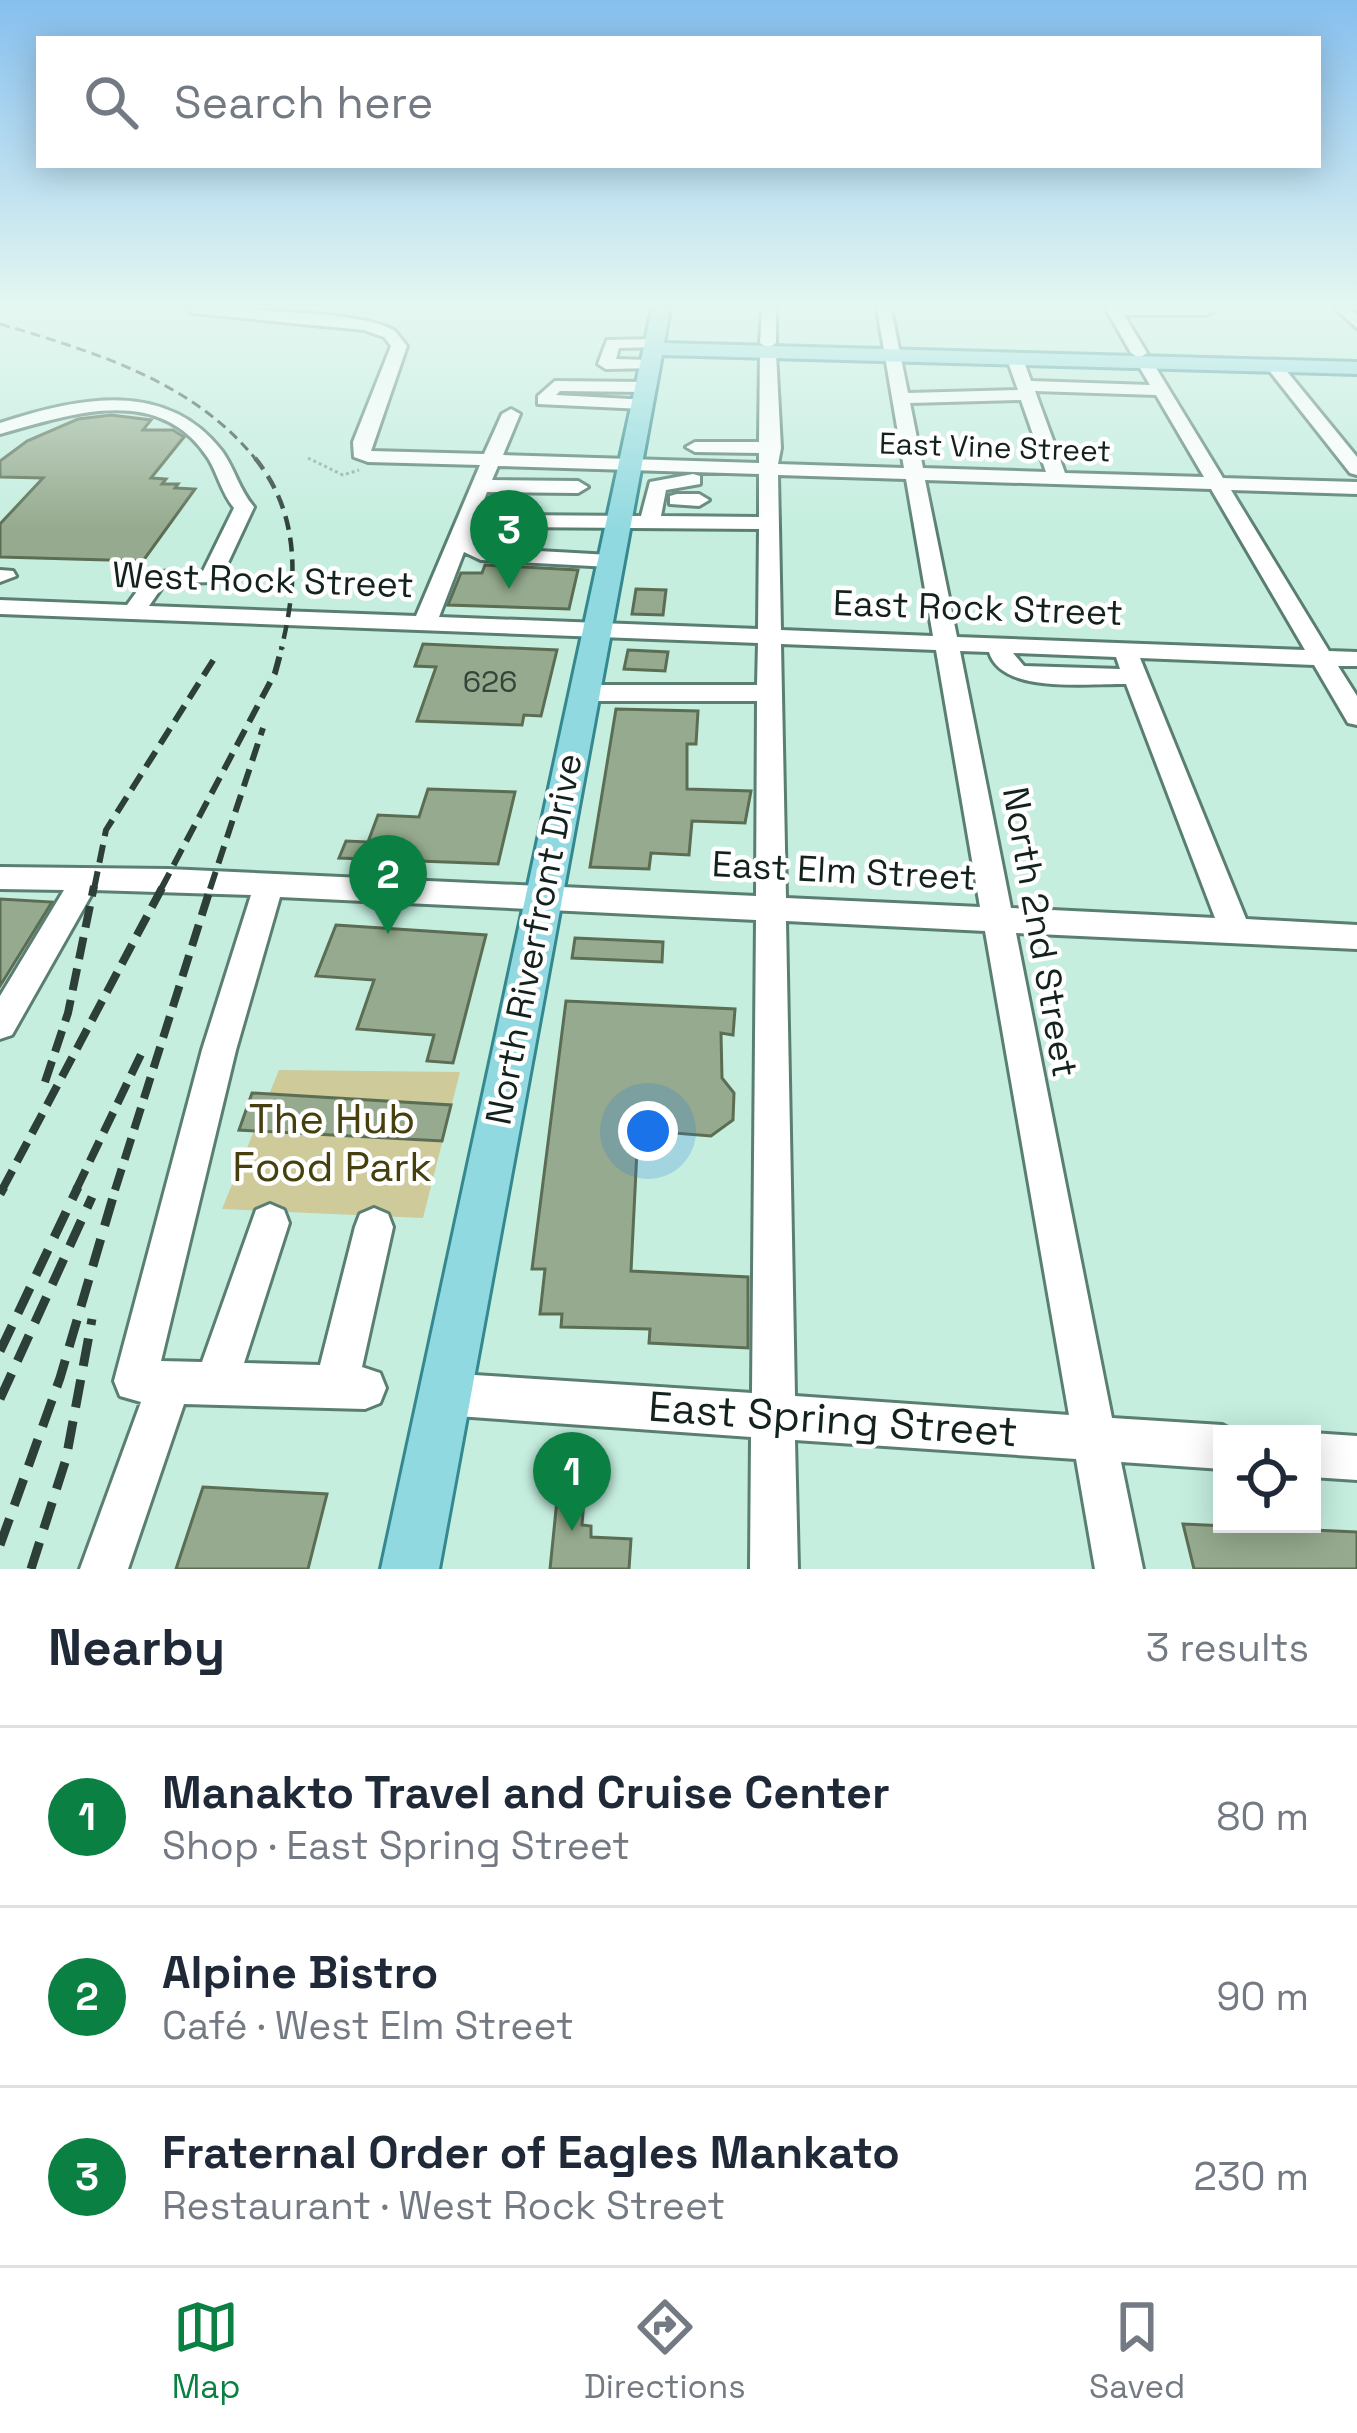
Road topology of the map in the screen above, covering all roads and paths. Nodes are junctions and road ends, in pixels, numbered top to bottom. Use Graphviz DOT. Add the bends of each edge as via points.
graph roads {
  1 [pos="388,382"];
  2 [pos="654,382"];
  3 [pos="762,382"];
  4 [pos="897,382"];
  5 [pos="1024,382"];
  6 [pos="1157,382"];
  7 [pos="1287,382"];
  8 [pos="1162,390"];
  9 [pos="1029,396"];
  10 [pos="900,398"];
  11 [pos="998,408"];
  12 [pos="512,414"];
  13 [pos="700,424"];
  14 [pos="0,429"];
  15 [pos="308,458"];
  16 [pos="772,459"];
  17 [pos="363,460"];
  18 [pos="490,461"];
  19 [pos="581,464"];
  20 [pos="1357,469"];
  21 [pos="917,474"];
  22 [pos="1058,479"];
  23 [pos="1217,484"];
  24 [pos="480,486"];
  25 [pos="578,487"];
  26 [pos="1357,488"];
  27 [pos="667,499"];
  28 [pos="572,522"];
  29 [pos="770,523"];
  30 [pos="0,607"];
  31 [pos="134,610"];
  32 [pos="425,623"];
  33 [pos="596,630"];
  34 [pos="768,636"];
  35 [pos="950,643"];
  36 [pos="1322,658"];
  37 [pos="1357,659"];
  38 [pos="1120,663"];
  39 [pos="583,693"];
  40 [pos="769,693"];
  41 [pos="1357,717"];
  42 [pos="0,878"];
  43 [pos="84,882"];
  44 [pos="269,885"];
  45 [pos="542,897"];
  46 [pos="774,907"];
  47 [pos="995,917"];
  48 [pos="1235,930"];
  49 [pos="1357,937"];
  50 [pos="0,1024"];
  51 [pos="270,1223"];
  52 [pos="374,1227"];
  53 [pos="170,1382"];
  54 [pos="216,1383"];
  55 [pos="443,1394"];
  56 [pos="774,1416"];
  57 [pos="1094,1437"];
  58 [pos="1213,1446"];
  59 [pos="1321,1455"];
  60 [pos="1357,1458"];
  61 [pos="104,1569"];
  62 [pos="410,1569"];
  63 [pos="774,1569"];
  64 [pos="1120,1569"];
  1 -- 17 [label="street"];
  2 -- 27 [label="main road, North Riverfront Drive"];
  3 -- 16 [label="street"];
  4 -- 10 [label="street, North 2nd Street"];
  5 -- 9 [label="street"];
  6 -- 8 [label="street"];
  7 -- 20 [label="street"];
  8 -- 9 [label="street"];
  8 -- 23 [label="street"];
  9 -- 10 [label="street"];
  9 -- 11 [label="street"];
  9 -- 22 [label="street"];
  10 -- 21 [label="street, North 2nd Street"];
  12 -- 18 [label="street"];
  13 -- 27 [label="street"];
  14 -- 31 [label="street" via="70,404 132,405 183,423 217,455 231,497 244,508 211,577 160,577"];
  15 -- 17 [label="path" via="343,475"];
  16 -- 21 [label="street, East Vine Street"];
  16 -- 27 [label="street, East Vine Street"];
  16 -- 29 [label="street"];
  17 -- 18 [label="street"];
  18 -- 19 [label="street"];
  18 -- 24 [label="street"];
  19 -- 25 [label="street"];
  19 -- 27 [label="street"];
  21 -- 22 [label="street, East Vine Street"];
  21 -- 35 [label="street, North 2nd Street"];
  22 -- 23 [label="street, East Vine Street"];
  23 -- 26 [label="street, East Vine Street"];
  23 -- 36 [label="street"];
  24 -- 25 [label="street"];
  24 -- 32 [label="street"];
  25 -- 28 [label="street"];
  27 -- 28 [label="street"];
  27 -- 28 [label="street" via="471,551 476,534 493,521"];
  27 -- 29 [label="street"];
  27 -- 33 [label="main road, North Riverfront Drive"];
  29 -- 34 [label="street"];
  30 -- 31 [label="street, West Rock Street"];
  31 -- 32 [label="street, West Rock Street"];
  32 -- 33 [label="street, West Rock Street"];
  33 -- 34 [label="street, East Rock Street"];
  33 -- 39 [label="main road, North Riverfront Drive"];
  34 -- 35 [label="street, East Rock Street"];
  34 -- 40 [label="street"];
  35 -- 38 [label="street, East Rock Street" via="999,645 1018,673"];
  35 -- 47 [label="street, North 2nd Street"];
  36 -- 37 [label="street, East Rock Street"];
  36 -- 38 [label="street, East Rock Street"];
  36 -- 41 [label="street"];
  38 -- 48 [label="street"];
  39 -- 40 [label="street"];
  39 -- 45 [label="main road, North Riverfront Drive"];
  40 -- 46 [label="street"];
  42 -- 43 [label="street, East Elm Street"];
  43 -- 44 [label="street, East Elm Street"];
  43 -- 50 [label="street"];
  44 -- 45 [label="street, East Elm Street"];
  44 -- 53 [label="street" via="135,1381"];
  45 -- 46 [label="street, East Elm Street"];
  45 -- 55 [label="main road, North Riverfront Drive"];
  46 -- 47 [label="street, East Elm Street"];
  46 -- 56 [label="street"];
  47 -- 48 [label="street, East Elm Street"];
  47 -- 57 [label="street, North 2nd Street"];
  48 -- 49 [label="street, East Elm Street"];
  51 -- 54 [label="street"];
  52 -- 54 [label="street" via="350,1387"];
  53 -- 54 [label="street"];
  53 -- 61 [label="street"];
  55 -- 56 [label="street, East Spring Street"];
  55 -- 62 [label="main road, North Riverfront Drive"];
  56 -- 57 [label="street, East Spring Street"];
  56 -- 63 [label="street"];
  57 -- 58 [label="street, East Spring Street"];
  57 -- 64 [label="street, North 2nd Street"];
  59 -- 60 [label="street"];
}
